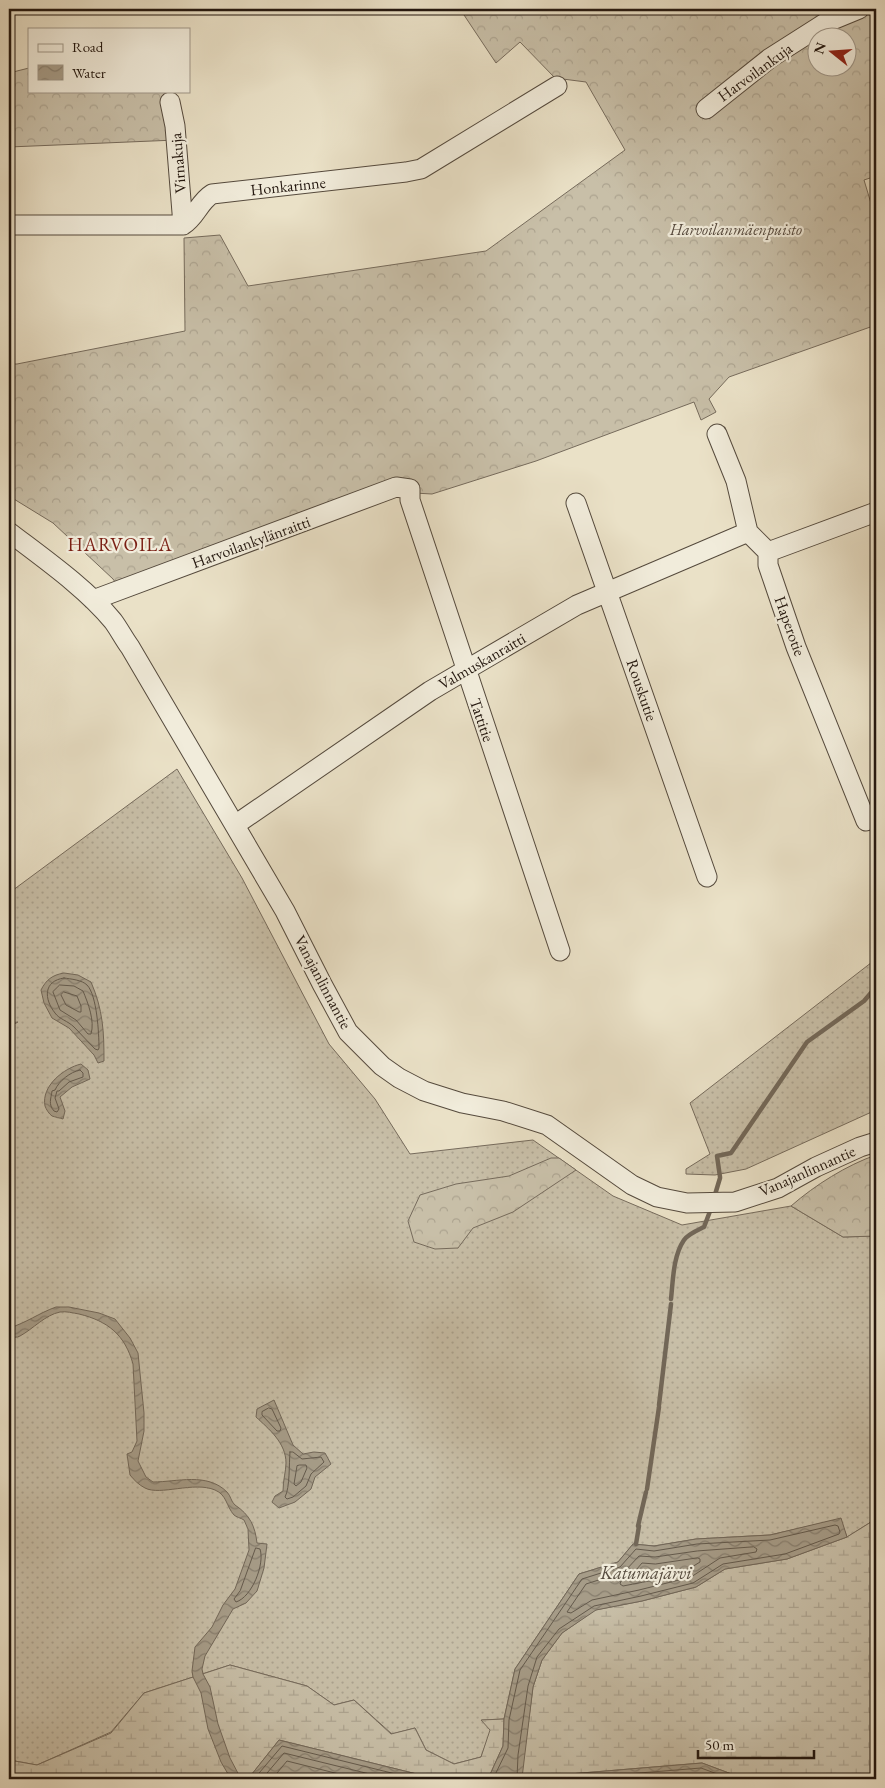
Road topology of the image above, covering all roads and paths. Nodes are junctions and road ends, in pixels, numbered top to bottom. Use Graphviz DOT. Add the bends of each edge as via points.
graph roads {
  1 [pos="859,9"];
  2 [pos="557,86"];
  3 [pos="170,102"];
  4 [pos="706,109"];
  5 [pos="9,225"];
  6 [pos="183,225"];
  7 [pos="717,434"];
  8 [pos="410,489"];
  9 [pos="576,503"];
  10 [pos="876,512"];
  11 [pos="9,532"];
  12 [pos="748,532"];
  13 [pos="768,552"];
  14 [pos="607,591"];
  15 [pos="93,600"];
  16 [pos="465,670"];
  17 [pos="866,821"];
  18 [pos="235,825"];
  19 [pos="707,877"];
  20 [pos="560,951"];
  21 [pos="876,1142"];
  1 -- 4 [label="street, Harvoilankuja" via="825,23 770,58"];
  2 -- 6 [label="street, Honkarinne" via="420,169 212,194"];
  3 -- 6 [label="street, Virnakuja"];
  5 -- 6 [label="street"];
  7 -- 12 [label="street" via="736,481"];
  8 -- 15 [label="street, Harvoilankylänraitti" via="396,488"];
  8 -- 16 [label="street, Tattitie" via="410,500"];
  9 -- 14 [label="street, Rouskutie"];
  10 -- 13 [label="street"];
  11 -- 15 [label="street, Vanajanlinnantie"];
  12 -- 13 [label="street"];
  12 -- 14 [label="street, Valmuskanraitti"];
  13 -- 17 [label="street, Haperotie" via="768,565 796,647"];
  14 -- 16 [label="street, Valmuskanraitti"];
  14 -- 19 [label="street, Rouskutie"];
  15 -- 18 [label="street, Vanajanlinnantie" via="130,647"];
  16 -- 18 [label="street, Valmuskanraitti"];
  16 -- 20 [label="street, Tattitie"];
  18 -- 21 [label="street, Vanajanlinnantie" via="285,910 348,1032 399,1078 462,1103 548,1125 632,1185 657,1197 687,1203 735,1202 778,1188 825,1163"];
}
